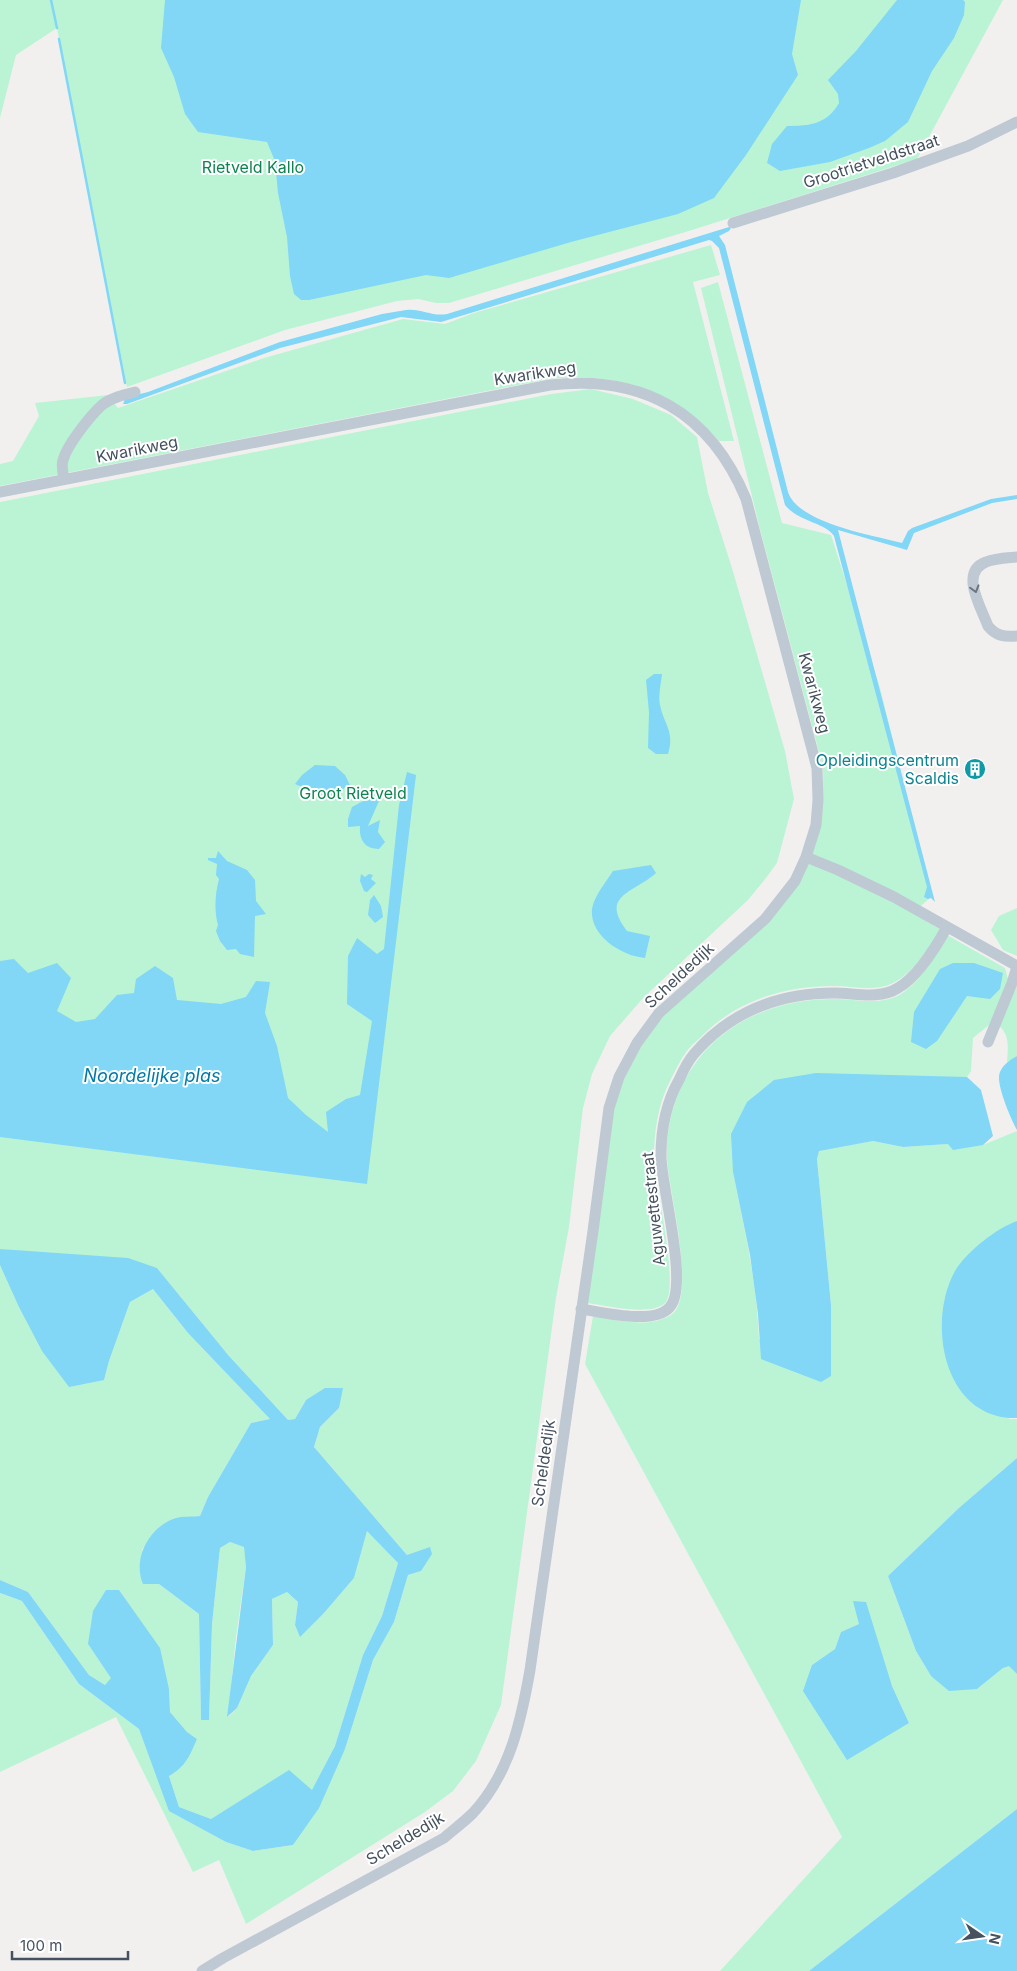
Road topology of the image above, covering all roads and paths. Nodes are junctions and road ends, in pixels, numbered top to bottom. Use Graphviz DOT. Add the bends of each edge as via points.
graph roads {
  1 [pos="1017,122"];
  2 [pos="733,223"];
  3 [pos="135,392"];
  4 [pos="64,479"];
  5 [pos="0,492"];
  6 [pos="1017,557"];
  7 [pos="1017,636"];
  8 [pos="805,861"];
  9 [pos="947,927"];
  10 [pos="1017,966"];
  11 [pos="988,1042"];
  12 [pos="581,1308"];
  13 [pos="202,1971"];
  1 -- 2 [label="street, Grootrietveldstraat" via="968,146 893,173"];
  3 -- 4 [label="street" via="119,396 102,406 83,428 64,457"];
  4 -- 5 [label="street, Kwarikweg"];
  4 -- 8 [label="street, Kwarikweg" via="550,384 615,385 668,404 702,430 715,445 737,478 746,499 817,768 816,825"];
  6 -- 7 [label="street, one-way" via="992,560 977,566 972,584 988,626 998,635"];
  8 -- 9 [label="street" via="838,870"];
  8 -- 12 [label="street, Scheldedijk" via="795,881 765,918 659,1013 637,1042 619,1076 609,1108"];
  9 -- 10 [label="street"];
  9 -- 12 [label="street, Aguwettestraat" via="910,979 896,990 877,995 810,994 778,999 750,1009 722,1026 693,1055 675,1086 663,1121 661,1158 673,1236 675,1301 668,1310 646,1316"];
  10 -- 11 [label="street"];
  12 -- 13 [label="street, Scheldedijk" via="530,1670 512,1750 498,1777 473,1813 444,1838"];
}
